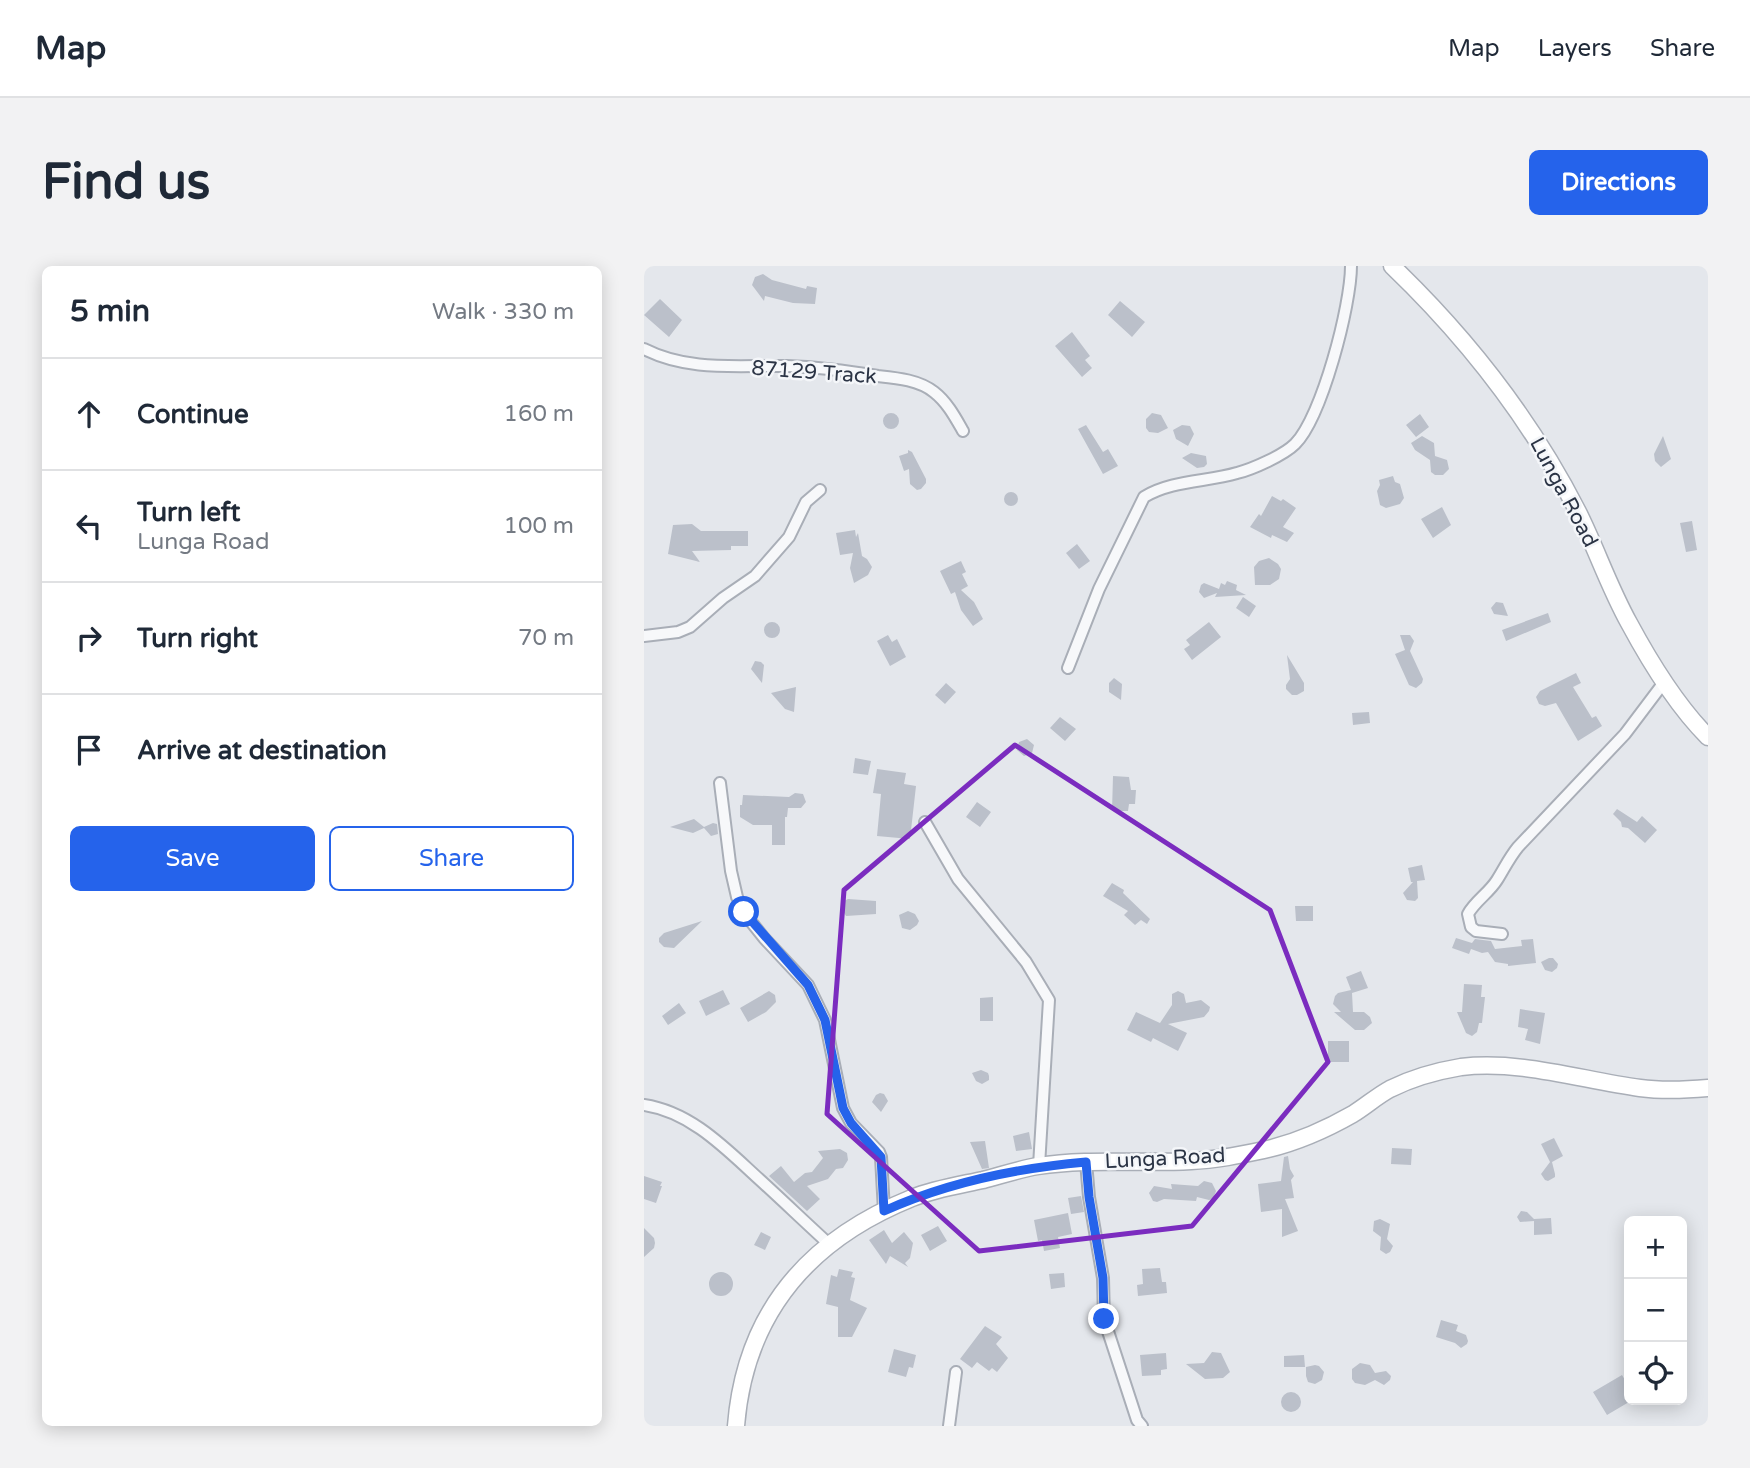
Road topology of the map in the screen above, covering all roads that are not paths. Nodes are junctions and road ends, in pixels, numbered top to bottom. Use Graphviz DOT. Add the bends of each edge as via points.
graph roads {
  1 [pos="1351,266"];
  2 [pos="1392,266"];
  3 [pos="644,349"];
  4 [pos="963,430"];
  5 [pos="820,490"];
  6 [pos="644,636"];
  7 [pos="1068,668"];
  8 [pos="1665,681"];
  9 [pos="1708,737"];
  10 [pos="720,783"];
  11 [pos="925,822"];
  12 [pos="1502,934"];
  13 [pos="1708,1088"];
  14 [pos="644,1105"];
  15 [pos="1086,1162"];
  16 [pos="1039,1166"];
  17 [pos="884,1211"];
  18 [pos="830,1245"];
  19 [pos="956,1372"];
  20 [pos="736,1426"];
  21 [pos="949,1426"];
  22 [pos="1142,1426"];
  1 -- 7 [label="street" via="1341,327 1310,422 1294,445 1240,473 1157,489 1144,497 1099,589"];
  2 -- 8 [label="street, Lunga Road" via="1520,413 1579,514 1629,624"];
  3 -- 4 [label="street, 87129 Track" via="678,362 715,367 786,366 919,383 945,402"];
  5 -- 6 [label="street" via="806,502 789,537 755,576 690,627"];
  8 -- 9 [label="street, Lunga Road"];
  8 -- 12 [label="street" via="1625,734 1518,847 1472,907 1468,914 1471,927"];
  10 -- 17 [label="street" via="737,897 764,938 808,985 825,1020 843,1108 881,1157"];
  11 -- 16 [label="street" via="958,879 1026,962 1049,1000"];
  13 -- 15 [label="street, Lunga Road" via="1642,1088 1530,1068 1461,1067 1426,1074 1390,1089 1352,1114 1275,1147 1190,1161"];
  14 -- 18 [label="street" via="662,1107 685,1118 717,1141"];
  15 -- 16 [label="street, Lunga Road"];
  15 -- 22 [label="street" via="1103,1278 1104,1319"];
  16 -- 17 [label="street, Lunga Road" via="915,1197"];
  17 -- 18 [label="street, Lunga Road"];
  18 -- 20 [label="street, Lunga Road" via="765,1317 742,1379"];
  19 -- 21 [label="street"];
}
